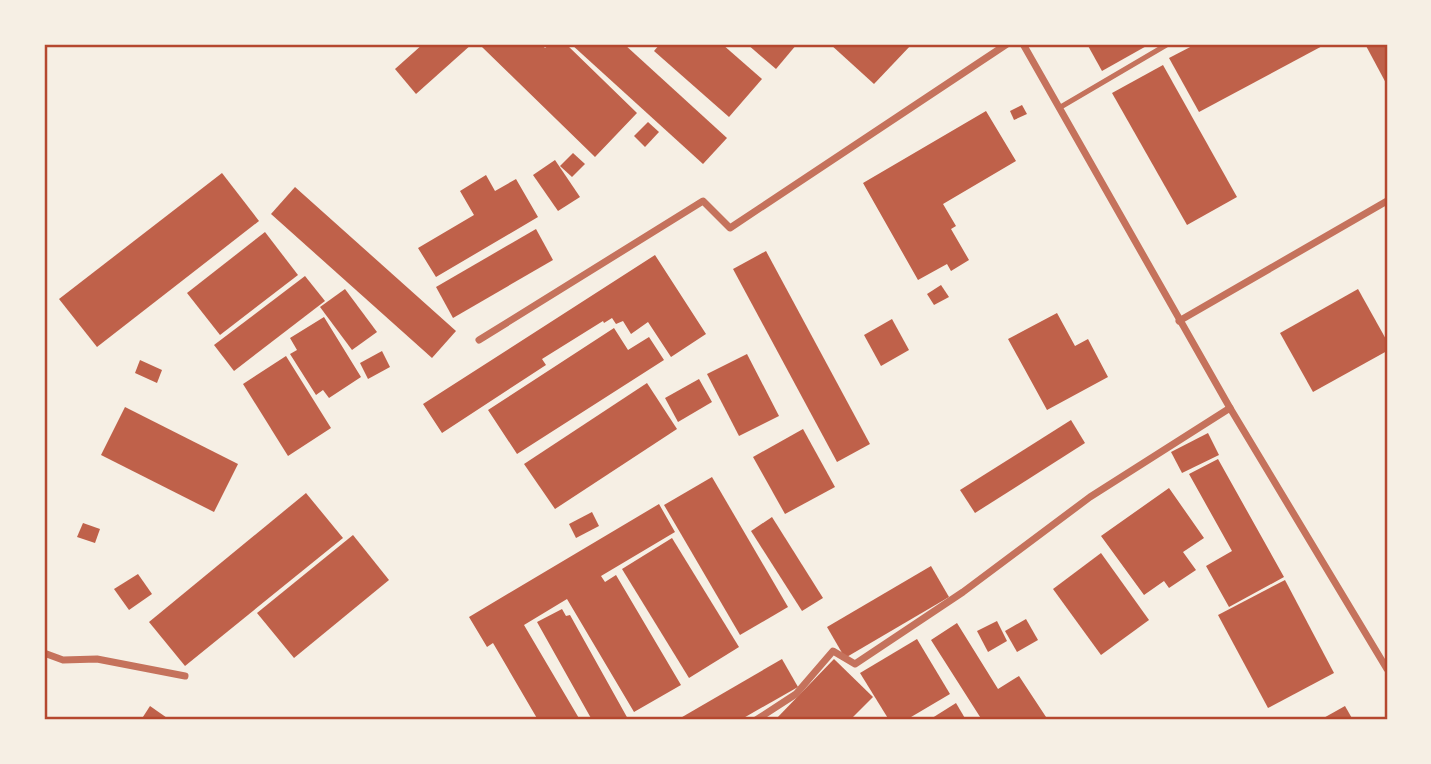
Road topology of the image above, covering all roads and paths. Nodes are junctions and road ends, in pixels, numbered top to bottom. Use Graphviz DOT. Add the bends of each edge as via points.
graph roads {
  1 [pos="1007,44"];
  2 [pos="1023,44"];
  3 [pos="1168,44"];
  4 [pos="1058,108"];
  5 [pos="1387,201"];
  6 [pos="1179,321"];
  7 [pos="479,340"];
  8 [pos="1230,408"];
  9 [pos="44,653"];
  10 [pos="1387,669"];
  11 [pos="185,676"];
  12 [pos="756,720"];
  1 -- 7 [label="street" via="730,228 703,201"];
  2 -- 4 [label="street"];
  3 -- 4 [label="lane"];
  4 -- 6 [label="street"];
  5 -- 6 [label="street"];
  6 -- 8 [label="street"];
  8 -- 10 [label="street"];
  8 -- 12 [label="street" via="1090,497 963,592 855,664 833,651 796,694"];
  9 -- 11 [label="street" via="62,660 97,659"];
}
